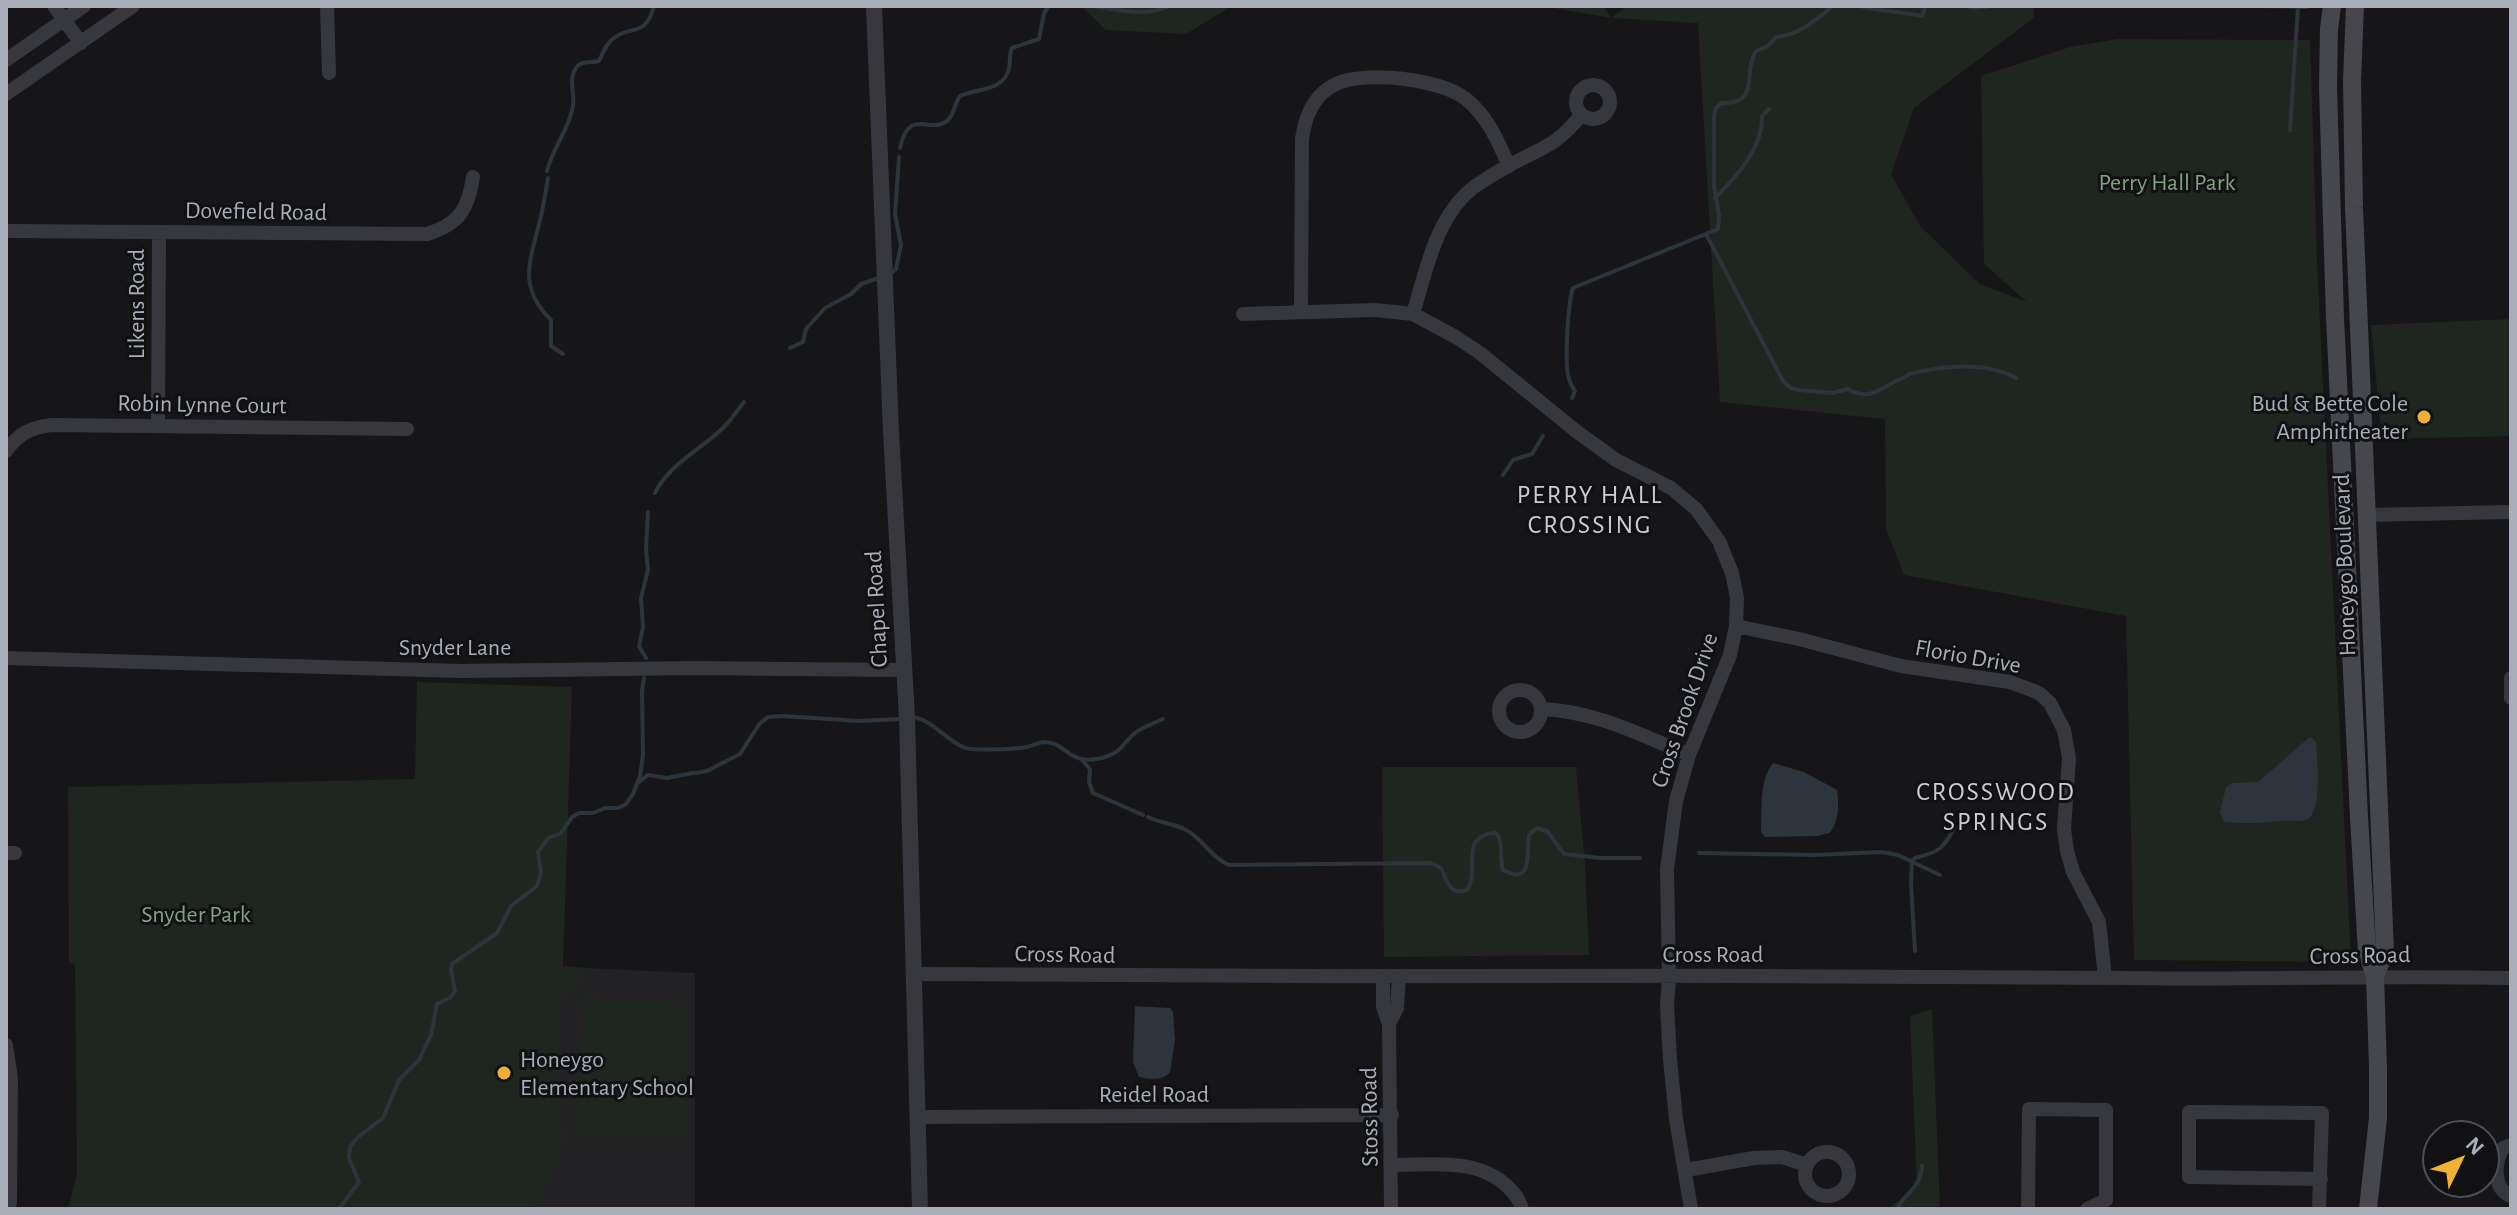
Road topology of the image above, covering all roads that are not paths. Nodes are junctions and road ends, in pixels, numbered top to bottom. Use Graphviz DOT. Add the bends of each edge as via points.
graph roads {
  1 [pos="54,6"];
  2 [pos="84,6"];
  3 [pos="133,6"];
  4 [pos="327,6"];
  5 [pos="874,6"];
  6 [pos="2332,6"];
  7 [pos="2355,6"];
  8 [pos="65,20"];
  9 [pos="81,43"];
  10 [pos="6,60"];
  11 [pos="329,73"];
  12 [pos="6,94"];
  13 [pos="1581,115"];
  14 [pos="1509,166"];
  15 [pos="473,177"];
  16 [pos="6,231"];
  17 [pos="159,232"];
  18 [pos="1301,311"];
  19 [pos="1243,314"];
  20 [pos="1413,314"];
  21 [pos="158,425"];
  22 [pos="407,429"];
  23 [pos="6,451"];
  24 [pos="2511,512"];
  25 [pos="2366,515"];
  26 [pos="1736,626"];
  27 [pos="6,658"];
  28 [pos="904,670"];
  29 [pos="2511,678"];
  30 [pos="2511,698"];
  31 [pos="1542,709"];
  32 [pos="1689,755"];
  33 [pos="914,974"];
  34 [pos="1383,976"];
  35 [pos="1399,976"];
  36 [pos="2375,976"];
  37 [pos="1669,977"];
  38 [pos="2105,977"];
  39 [pos="2511,978"];
  40 [pos="1389,1024"];
  41 [pos="6,1045"];
  42 [pos="1392,1115"];
  43 [pos="917,1117"];
  44 [pos="2511,1145"];
  45 [pos="1392,1165"];
  46 [pos="1807,1165"];
  47 [pos="1686,1170"];
  48 [pos="2321,1179"];
  49 [pos="2511,1196"];
  50 [pos="10,1203"];
  51 [pos="920,1209"];
  52 [pos="1391,1209"];
  53 [pos="1522,1209"];
  54 [pos="1691,1209"];
  55 [pos="2028,1209"];
  56 [pos="2087,1209"];
  57 [pos="2319,1209"];
  58 [pos="2368,1209"];
  1 -- 8 [label="street"];
  2 -- 8 [label="street"];
  3 -- 9 [label="street"];
  4 -- 11 [label="street"];
  5 -- 28 [label="street, Chapel Road"];
  6 -- 36 [label="main road, Honeygo Boulevard" via="2328,87 2334,303 2367,952"];
  7 -- 25 [label="main road, Honeygo Boulevard" via="2354,208"];
  8 -- 9 [label="street"];
  8 -- 10 [label="street"];
  9 -- 12 [label="street"];
  13 -- 14 [label="street" via="1555,142"];
  14 -- 18 [label="street" via="1486,120 1450,89 1391,79 1336,84 1313,105 1304,125"];
  14 -- 20 [label="street" via="1472,188 1450,214 1437,237"];
  15 -- 17 [label="street, Dovefield Road" via="457,219 427,234"];
  16 -- 17 [label="street, Dovefield Road"];
  17 -- 21 [label="street, Likens Road"];
  18 -- 19 [label="street, Cross Brook Drive"];
  18 -- 20 [label="street, Cross Brook Drive"];
  20 -- 26 [label="street, Cross Brook Drive" via="1454,336 1616,460 1671,488 1696,509 1719,541 1732,573"];
  21 -- 22 [label="street, Robin Lynne Court"];
  21 -- 23 [label="street, Robin Lynne Court" via="40,426 23,432"];
  24 -- 25 [label="street"];
  25 -- 36 [label="main road, Honeygo Boulevard" via="2385,952"];
  26 -- 32 [label="street, Cross Brook Drive" via="1730,655"];
  26 -- 38 [label="street, Florio Drive" via="1901,666 2010,682 2050,703 2064,730 2069,758 2067,851 2099,922"];
  27 -- 28 [label="street, Snyder Lane" via="461,671"];
  28 -- 33 [label="street, Chapel Road"];
  29 -- 30 [label="street"];
  31 -- 32 [label="street" via="1603,719"];
  32 -- 37 [label="street, Cross Brook Drive" via="1676,801 1667,869"];
  33 -- 34 [label="street, Cross Road"];
  33 -- 43 [label="street, Chapel Road"];
  34 -- 35 [label="street, Cross Road"];
  34 -- 40 [label="street, Stoss Road"];
  35 -- 37 [label="street, Cross Road"];
  35 -- 40 [label="street, Stoss Road" via="1397,1008"];
  36 -- 38 [label="street, Cross Road"];
  36 -- 39 [label="street, Cross Road"];
  36 -- 58 [label="main road, Honeygo Boulevard" via="2378,1118"];
  37 -- 38 [label="street, Cross Road"];
  37 -- 47 [label="street, Cross Brook Drive" via="1670,1059"];
  40 -- 42 [label="street, Stoss Road"];
  41 -- 50 [label="street" via="11,1078"];
  42 -- 43 [label="street, Reidel Road"];
  42 -- 45 [label="street, Stoss Road"];
  43 -- 51 [label="street, Chapel Road"];
  44 -- 49 [label="street" via="2503,1148 2497,1161 2498,1184"];
  45 -- 52 [label="street, Stoss Road"];
  45 -- 53 [label="street" via="1485,1170 1511,1190"];
  46 -- 47 [label="street" via="1782,1157 1754,1158"];
  47 -- 54 [label="street, Cross Brook Drive"];
  48 -- 48 [label="street" via="2322,1113 2189,1112 2189,1177"];
  48 -- 57 [label="street"];
  55 -- 56 [label="street" via="2029,1109 2106,1110 2106,1200"];
}
